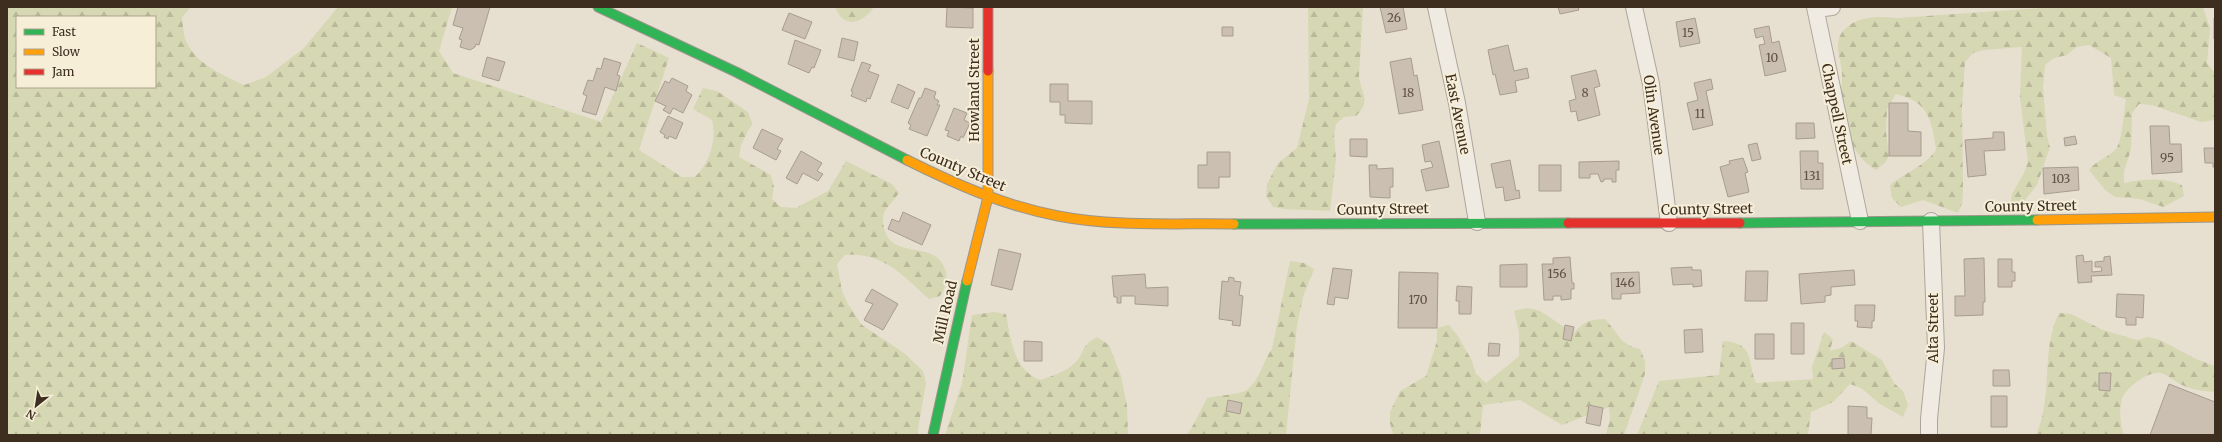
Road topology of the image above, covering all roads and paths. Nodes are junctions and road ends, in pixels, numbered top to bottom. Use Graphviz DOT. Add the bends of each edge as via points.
graph roads {
  1 [pos="598,7"];
  2 [pos="988,7"];
  3 [pos="1436,7"];
  4 [pos="1634,7"];
  5 [pos="1832,7"];
  6 [pos="1815,8"];
  7 [pos="988,197"];
  8 [pos="2215,217"];
  9 [pos="1860,221"];
  10 [pos="1931,221"];
  11 [pos="1476,222"];
  12 [pos="1669,223"];
  13 [pos="933,435"];
  14 [pos="1929,435"];
  1 -- 7 [label="street, County Street" via="736,72 908,161"];
  2 -- 7 [label="street, Howland Street"];
  3 -- 11 [label="street, East Avenue" via="1457,103"];
  4 -- 12 [label="street, Olin Avenue" via="1651,84"];
  5 -- 6 [label="street"];
  6 -- 9 [label="street, Chappell Street"];
  7 -- 11 [label="street, County Street" via="1058,216 1130,223"];
  7 -- 13 [label="street, Mill Road"];
  8 -- 10 [label="street, County Street"];
  9 -- 10 [label="street, County Street"];
  9 -- 12 [label="street, County Street"];
  10 -- 14 [label="street, Alta Street" via="1936,348"];
  11 -- 12 [label="street, County Street"];
}
